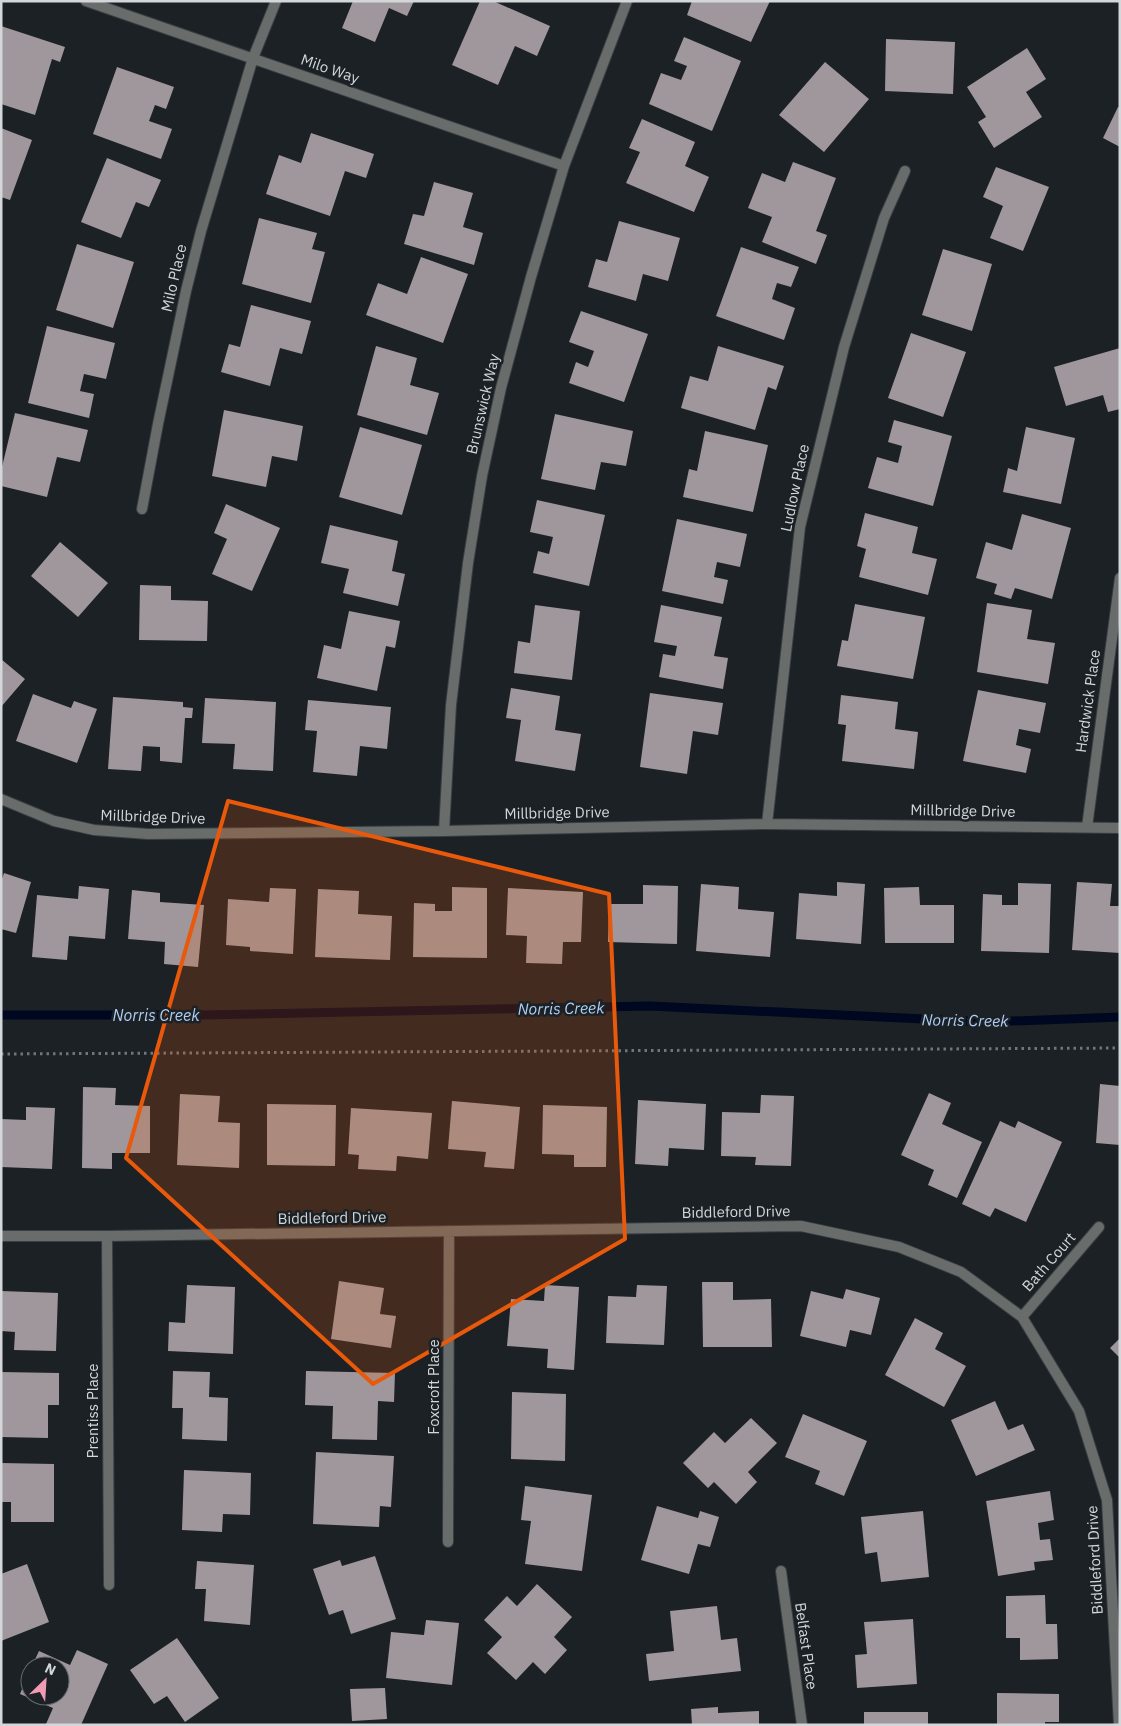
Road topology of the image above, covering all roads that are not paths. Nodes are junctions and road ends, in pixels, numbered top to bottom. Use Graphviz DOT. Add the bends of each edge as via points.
graph roads {
  1 [pos="86,1"];
  2 [pos="276,1"];
  3 [pos="627,1"];
  4 [pos="254,58"];
  5 [pos="564,166"];
  6 [pos="905,171"];
  7 [pos="142,509"];
  8 [pos="1120,578"];
  9 [pos="1,799"];
  10 [pos="766,824"];
  11 [pos="1086,827"];
  12 [pos="1120,828"];
  13 [pos="444,831"];
  14 [pos="1099,1227"];
  15 [pos="449,1231"];
  16 [pos="1,1236"];
  17 [pos="107,1236"];
  18 [pos="1022,1317"];
  19 [pos="448,1542"];
  20 [pos="781,1571"];
  21 [pos="109,1585"];
  22 [pos="802,1725"];
  23 [pos="1118,1725"];
  1 -- 4 [label="street, Milo Way"];
  2 -- 4 [label="street, Milo Place"];
  3 -- 5 [label="street, Brunswick Way"];
  4 -- 5 [label="street, Milo Way"];
  4 -- 7 [label="street, Milo Place" via="201,231"];
  5 -- 13 [label="street, Brunswick Way" via="501,388 482,476 451,705"];
  6 -- 10 [label="street, Ludlow Place" via="884,218 844,347 800,527"];
  8 -- 11 [label="street, Hardwick Place"];
  9 -- 13 [label="street, Millbridge Drive" via="54,821 94,830 148,834"];
  10 -- 11 [label="street, Millbridge Drive"];
  10 -- 13 [label="street, Millbridge Drive"];
  11 -- 12 [label="street, Millbridge Drive"];
  14 -- 18 [label="street, Bath Court"];
  15 -- 17 [label="street, Biddleford Drive"];
  15 -- 18 [label="street, Biddleford Drive" via="801,1226 899,1247 961,1272"];
  15 -- 19 [label="street, Foxcroft Place"];
  16 -- 17 [label="street, Biddleford Drive"];
  17 -- 21 [label="street, Prentiss Place"];
  18 -- 23 [label="street, Biddleford Drive" via="1079,1411 1108,1500"];
  20 -- 22 [label="street, Belfast Place"];
}
